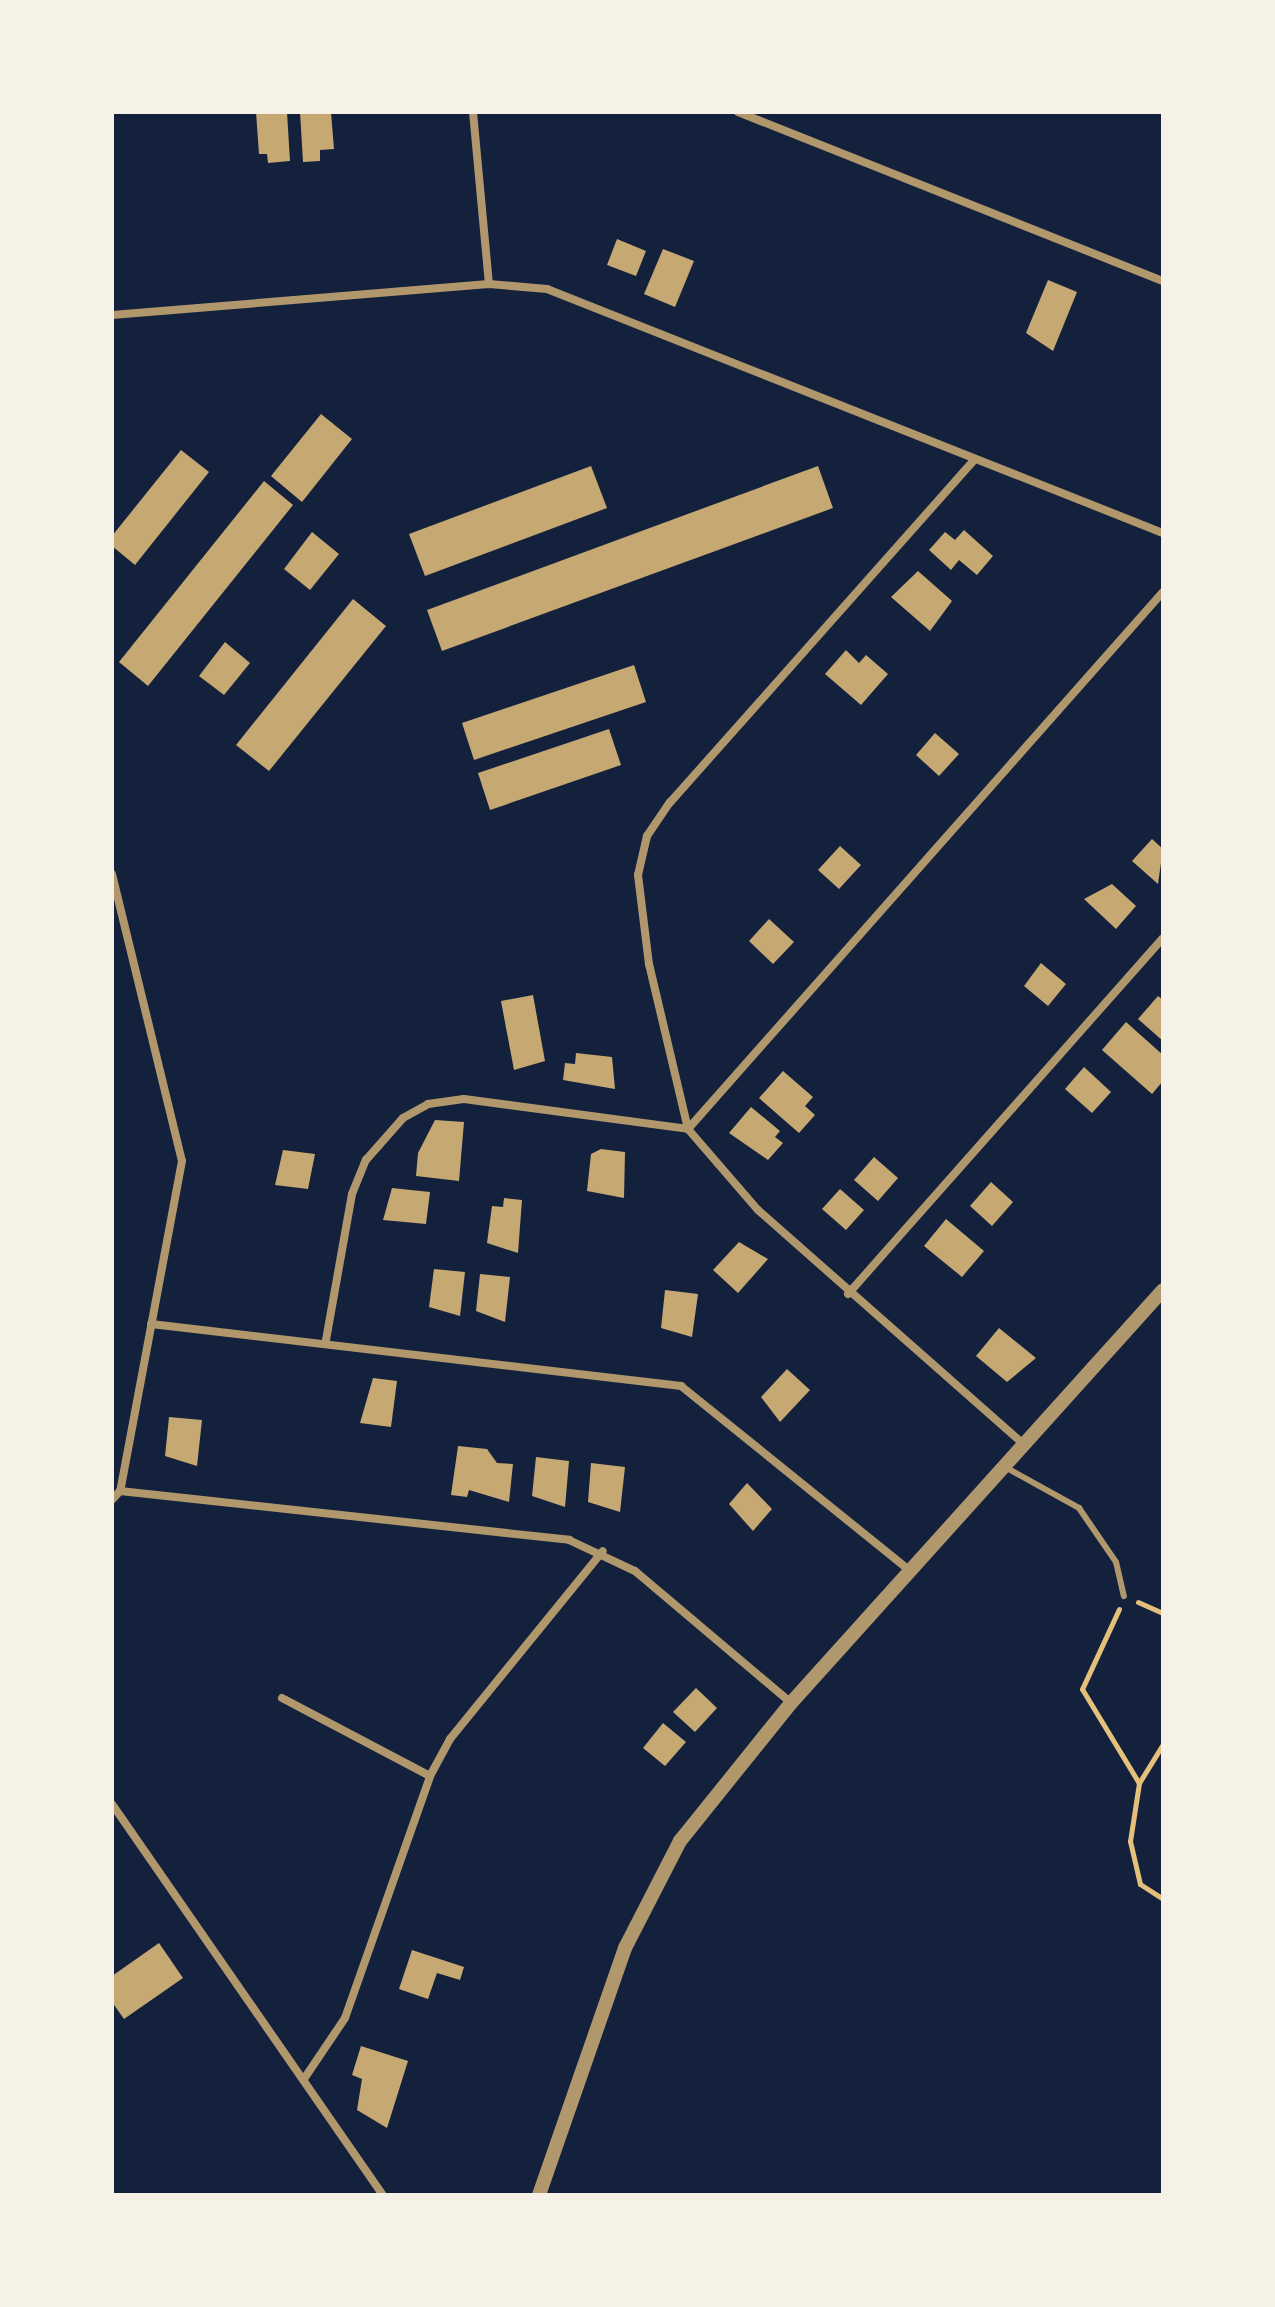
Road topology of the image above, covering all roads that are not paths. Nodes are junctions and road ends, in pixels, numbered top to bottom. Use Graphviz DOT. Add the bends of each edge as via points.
graph roads {
  1 [pos="473,112"];
  2 [pos="738,112"];
  3 [pos="1163,281"];
  4 [pos="489,284"];
  5 [pos="112,315"];
  6 [pos="975,459"];
  7 [pos="1163,533"];
  8 [pos="1163,592"];
  9 [pos="112,874"];
  10 [pos="1163,938"];
  11 [pos="688,1129"];
  12 [pos="1163,1290"];
  13 [pos="848,1294"];
  14 [pos="151,1324"];
  15 [pos="326,1340"];
  16 [pos="1025,1445"];
  17 [pos="1005,1467"];
  18 [pos="120,1491"];
  19 [pos="112,1500"];
  20 [pos="603,1551"];
  21 [pos="910,1571"];
  22 [pos="1124,1596"];
  23 [pos="282,1698"];
  24 [pos="791,1703"];
  25 [pos="430,1776"];
  26 [pos="112,1804"];
  27 [pos="304,2079"];
  28 [pos="383,2195"];
  29 [pos="539,2195"];
  1 -- 4 [label="street"];
  2 -- 3 [label="street"];
  4 -- 5 [label="street"];
  4 -- 6 [label="street" via="582,301"];
  6 -- 7 [label="street"];
  6 -- 11 [label="street" via="647,836 638,875 649,964"];
  8 -- 11 [label="street"];
  9 -- 14 [label="street" via="181,1136 181,1181"];
  10 -- 13 [label="street"];
  11 -- 13 [label="street" via="731,1182"];
  11 -- 15 [label="street" via="464,1099 428,1104 403,1118 366,1160 352,1194"];
  12 -- 16 [label="street"];
  13 -- 16 [label="street"];
  14 -- 15 [label="street"];
  14 -- 18 [label="street"];
  15 -- 21 [label="street" via="681,1386"];
  16 -- 17 [label="street"];
  17 -- 21 [label="street"];
  17 -- 22 [label="lane" via="1079,1508 1116,1562"];
  18 -- 19 [label="street"];
  18 -- 20 [label="street" via="569,1540"];
  20 -- 24 [label="street"];
  20 -- 25 [label="street" via="475,1703"];
  21 -- 24 [label="street"];
  23 -- 25 [label="street"];
  24 -- 29 [label="street" via="720,1785 653,1887"];
  25 -- 27 [label="street" via="345,2018"];
  26 -- 27 [label="street"];
  27 -- 28 [label="street"];
}
